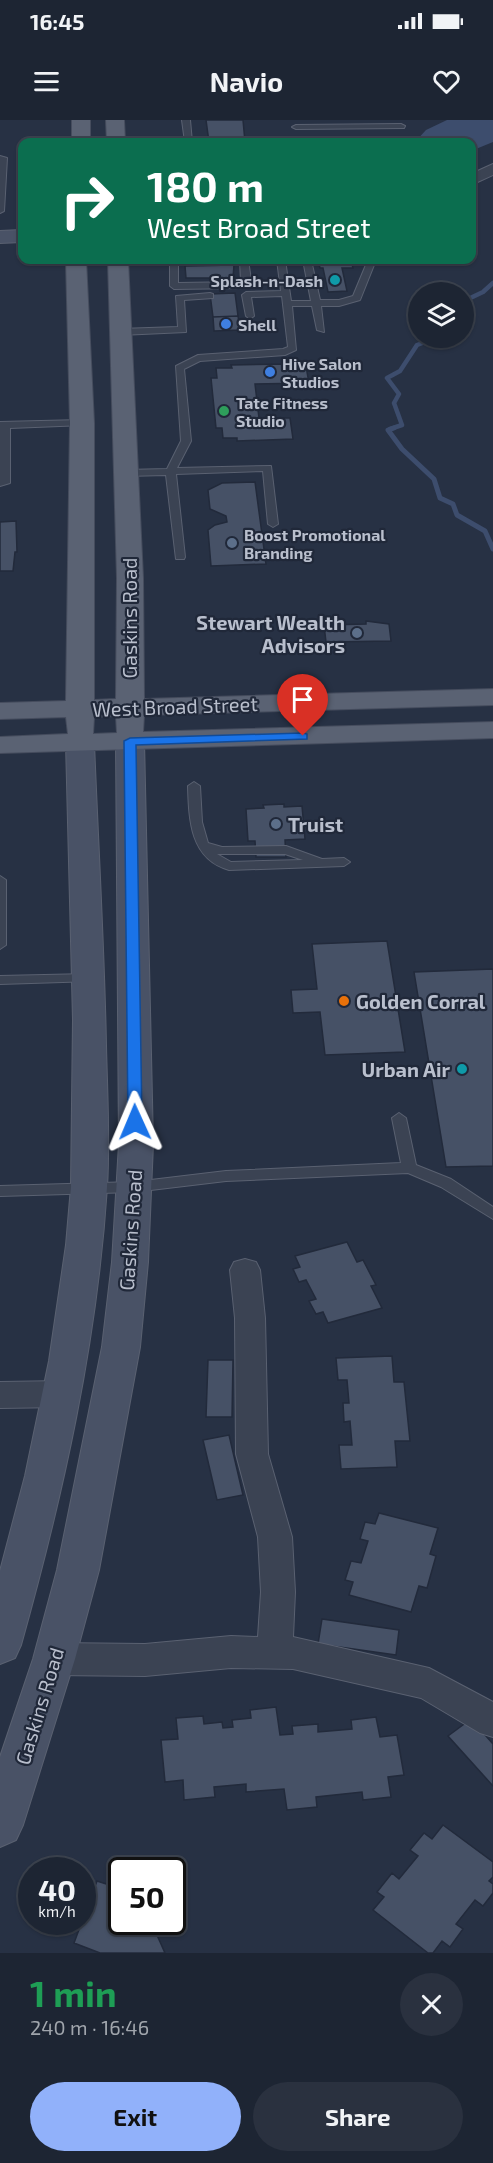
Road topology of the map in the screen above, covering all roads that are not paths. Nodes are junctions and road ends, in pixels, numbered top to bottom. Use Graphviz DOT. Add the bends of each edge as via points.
graph roads {
  1 [pos="81,120"];
  2 [pos="115,120"];
  3 [pos="186,120"];
  4 [pos="295,123"];
  5 [pos="81,138"];
  6 [pos="116,138"];
  7 [pos="188,138"];
  8 [pos="298,138"];
  9 [pos="383,138"];
  10 [pos="0,159"];
  11 [pos="493,169"];
  12 [pos="476,178"];
  13 [pos="0,211"];
  14 [pos="18,236"];
  15 [pos="0,237"];
  16 [pos="76,264"];
  17 [pos="118,264"];
  18 [pos="174,264"];
  19 [pos="245,264"];
  20 [pos="281,264"];
  21 [pos="308,264"];
  22 [pos="370,264"];
  23 [pos="285,293"];
  24 [pos="235,295"];
  25 [pos="246,295"];
  26 [pos="210,296"];
  27 [pos="316,303"];
  28 [pos="286,304"];
  29 [pos="250,316"];
  30 [pos="321,330"];
  31 [pos="120,332"];
  32 [pos="82,423"];
  33 [pos="2,425"];
  34 [pos="171,471"];
  35 [pos="126,472"];
  36 [pos="0,483"];
  37 [pos="273,524"];
  38 [pos="180,557"];
  39 [pos="81,583"];
  40 [pos="130,648"];
  41 [pos="493,698"];
  42 [pos="0,699"];
  43 [pos="443,699"];
  44 [pos="129,708"];
  45 [pos="81,709"];
  46 [pos="0,711"];
  47 [pos="493,730"];
  48 [pos="130,741"];
  49 [pos="80,743"];
  50 [pos="0,745"];
  51 [pos="194,786"];
  52 [pos="344,862"];
  53 [pos="0,880"];
  54 [pos="0,945"];
  55 [pos="89,978"];
  56 [pos="0,981"];
  57 [pos="399,1118"];
  58 [pos="410,1168"];
  59 [pos="134,1187"];
  60 [pos="89,1188"];
  61 [pos="0,1191"];
  62 [pos="493,1214"];
  63 [pos="245,1270"];
  64 [pos="63,1394"];
  65 [pos="0,1395"];
  66 [pos="0,1645"];
  67 [pos="275,1653"];
  68 [pos="54,1659"];
  69 [pos="493,1721"];
  70 [pos="0,1825"];
  1 -- 5 [label="main road"];
  2 -- 6 [label="main road"];
  3 -- 7 [label="lane"];
  4 -- 8 [label="lane"];
  4 -- 9 [label="lane" via="403,124"];
  10 -- 13 [label="lane" via="3,158"];
  11 -- 12 [label="street"];
  14 -- 15 [label="main road"];
  16 -- 32 [label="main road"];
  17 -- 31 [label="main road, Gaskins Road"];
  18 -- 19 [label="lane" via="174,286 244,285 248,280"];
  20 -- 23 [label="lane"];
  21 -- 27 [label="lane"];
  22 -- 27 [label="lane" via="357,298"];
  23 -- 25 [label="lane"];
  23 -- 28 [label="lane"];
  24 -- 25 [label="lane"];
  25 -- 29 [label="lane"];
  26 -- 31 [label="lane" via="178,297 183,330"];
  27 -- 28 [label="lane"];
  27 -- 30 [label="lane"];
  28 -- 34 [label="lane" via="293,348 285,352 198,358 179,368 186,441"];
  31 -- 35 [label="main road, Gaskins Road"];
  32 -- 33 [label="lane"];
  32 -- 39 [label="main road"];
  33 -- 36 [label="lane" via="6,483"];
  34 -- 35 [label="lane"];
  34 -- 37 [label="lane" via="268,468"];
  34 -- 38 [label="lane"];
  35 -- 40 [label="main road, Gaskins Road"];
  39 -- 42 [label="main road" via="68,608 68,666 64,678 32,696"];
  39 -- 45 [label="main road"];
  40 -- 43 [label="main road" via="148,676 185,692 365,688"];
  40 -- 44 [label="main road, Gaskins Road"];
  41 -- 43 [label="main road, West Broad Street"];
  43 -- 44 [label="main road, West Broad Street"];
  44 -- 45 [label="main road, West Broad Street"];
  44 -- 48 [label="main road, Gaskins Road"];
  45 -- 46 [label="main road, West Broad Street"];
  45 -- 49 [label="main road"];
  47 -- 48 [label="main road, West Broad Street"];
  48 -- 49 [label="main road, West Broad Street"];
  48 -- 59 [label="main road, Gaskins Road"];
  49 -- 50 [label="main road, West Broad Street"];
  49 -- 55 [label="main road"];
  51 -- 52 [label="lane" via="196,834 204,846 221,851 286,850 326,862"];
  53 -- 54 [label="lane"];
  55 -- 56 [label="lane"];
  55 -- 60 [label="main road"];
  57 -- 58 [label="lane"];
  58 -- 59 [label="lane" via="226,1176"];
  58 -- 62 [label="lane" via="446,1183"];
  59 -- 60 [label="lane"];
  59 -- 68 [label="main road, Gaskins Road" via="121,1347 90,1514"];
  60 -- 61 [label="lane"];
  60 -- 64 [label="main road"];
  63 -- 67 [label="street" via="250,1318 252,1454 275,1538"];
  64 -- 65 [label="street"];
  64 -- 66 [label="main road" via="28,1551"];
  67 -- 68 [label="street" via="231,1652 145,1660"];
  67 -- 69 [label="street" via="293,1653 429,1684"];
  68 -- 70 [label="main road, Gaskins Road"];
}
